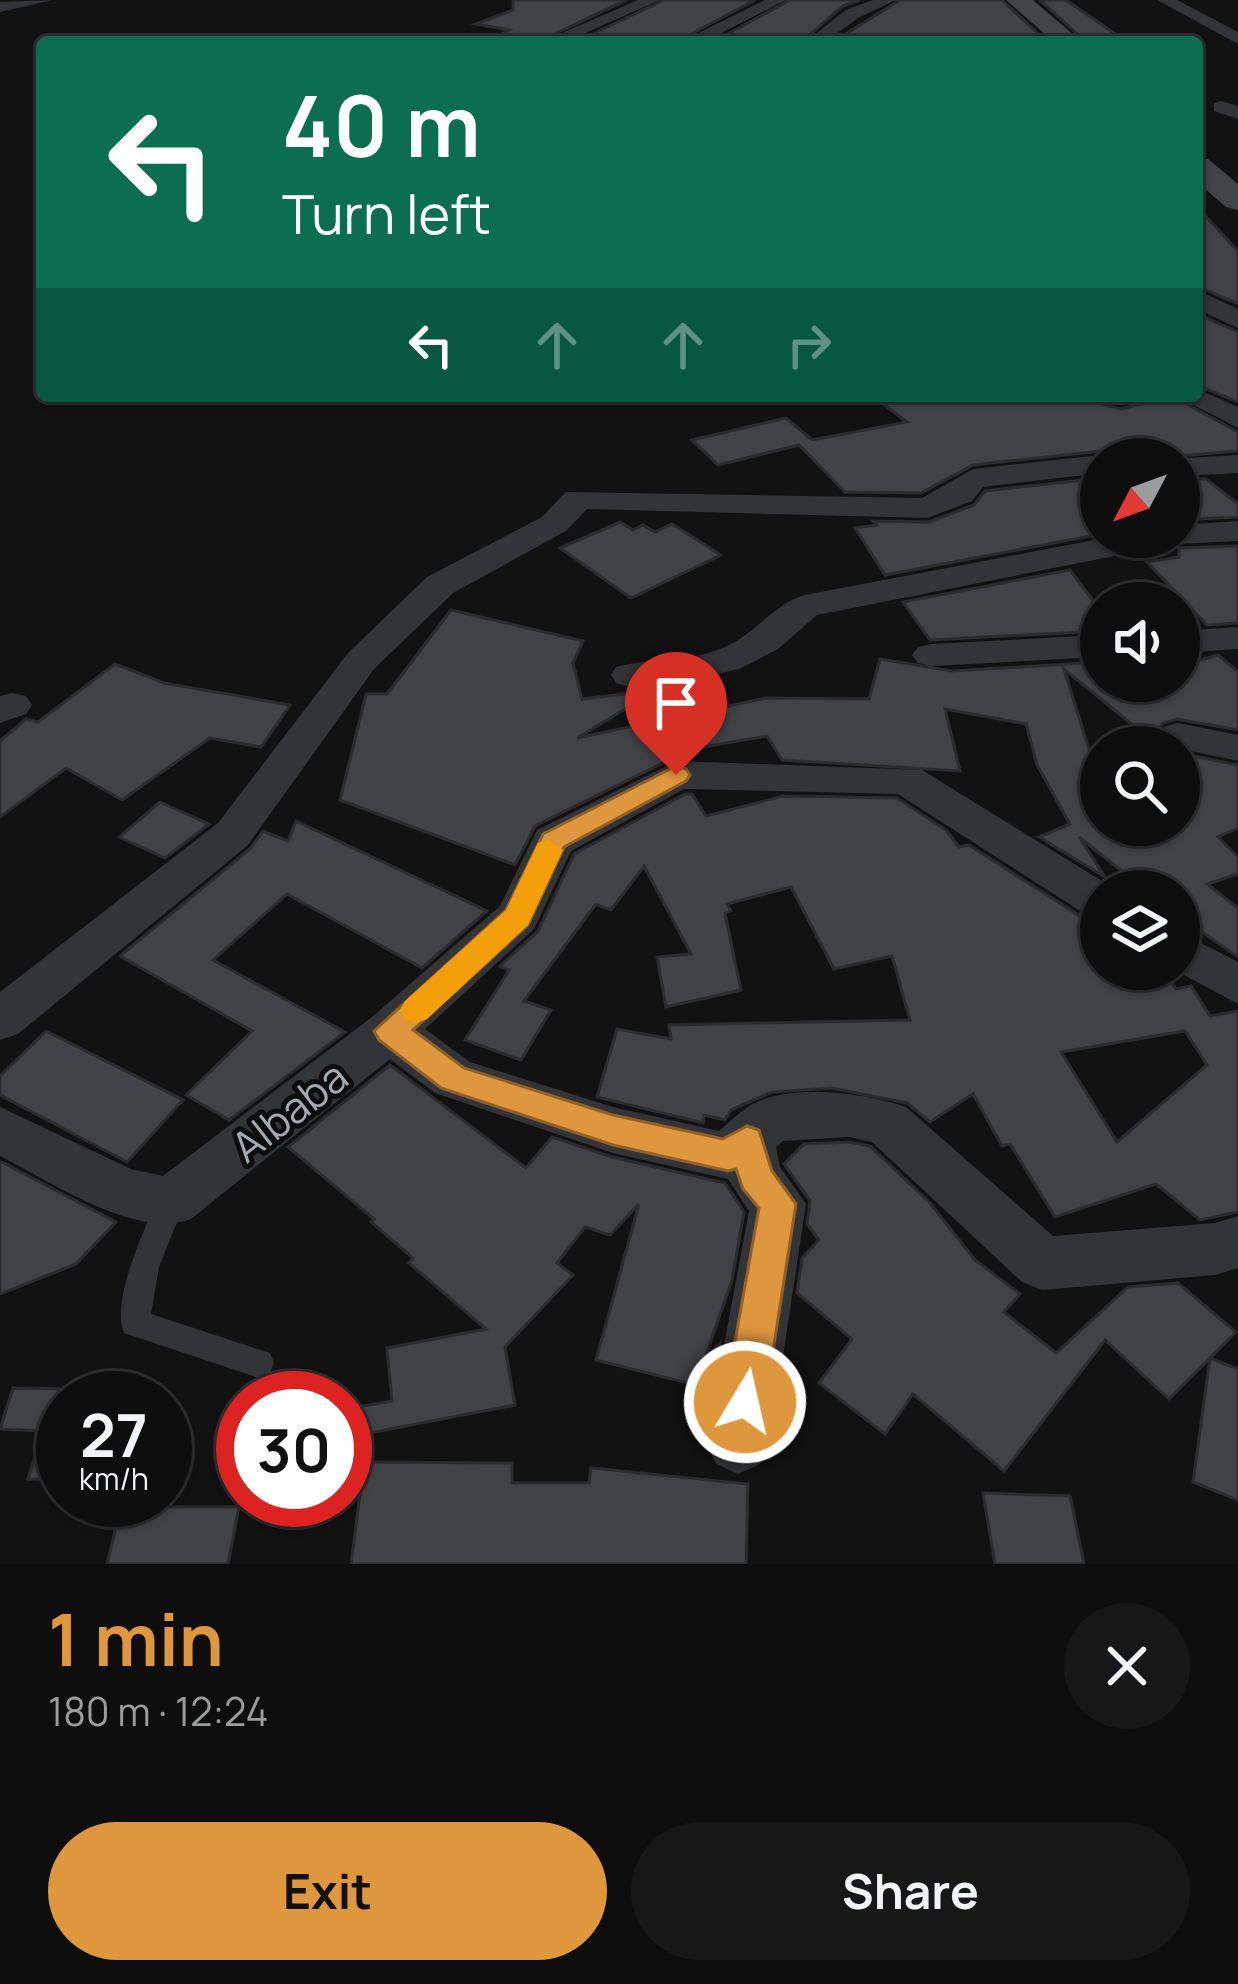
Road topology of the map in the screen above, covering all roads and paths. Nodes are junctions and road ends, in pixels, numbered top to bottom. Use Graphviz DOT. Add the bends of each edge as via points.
graph roads {
  1 [pos="45,0"];
  2 [pos="652,0"];
  3 [pos="778,0"];
  4 [pos="888,0"];
  5 [pos="1000,0"];
  6 [pos="1018,0"];
  7 [pos="1165,0"];
  8 [pos="0,7"];
  9 [pos="565,36"];
  10 [pos="702,36"];
  11 [pos="822,36"];
  12 [pos="1042,36"];
  13 [pos="1062,36"];
  14 [pos="1238,39"];
  15 [pos="1203,150"];
  16 [pos="1203,171"];
  17 [pos="1238,178"];
  18 [pos="1238,200"];
  19 [pos="1203,301"];
  20 [pos="1238,320"];
  21 [pos="1203,402"];
  22 [pos="1238,418"];
  23 [pos="1238,464"];
  24 [pos="1200,465"];
  25 [pos="1080,466"];
  26 [pos="1238,530"];
  27 [pos="1200,533"];
  28 [pos="1080,553"];
  29 [pos="1238,638"];
  30 [pos="1200,641"];
  31 [pos="1080,647"];
  32 [pos="931,655"];
  33 [pos="630,675"];
  34 [pos="1200,740"];
  35 [pos="1238,748"];
  36 [pos="1080,889"];
  37 [pos="1200,962"];
  38 [pos="1238,985"];
  39 [pos="0,1020"];
  40 [pos="390,1031"];
  41 [pos="0,1130"];
  42 [pos="747,1141"];
  43 [pos="171,1202"];
  44 [pos="1238,1243"];
  45 [pos="259,1363"];
  46 [pos="738,1442"];
  1 -- 8 [label="street"];
  2 -- 9 [label="street"];
  3 -- 10 [label="street"];
  4 -- 11 [label="street"];
  5 -- 12 [label="main road"];
  6 -- 13 [label="main road"];
  7 -- 14 [label="street"];
  15 -- 17 [label="main road"];
  16 -- 18 [label="main road"];
  19 -- 20 [label="street"];
  21 -- 22 [label="street"];
  23 -- 24 [label="street"];
  25 -- 39 [label="street" via="973,479 927,508 578,499 554,524 440,585 361,662 232,834"];
  26 -- 27 [label="street"];
  28 -- 33 [label="street" via="805,606 775,636 703,671"];
  29 -- 30 [label="street"];
  31 -- 32 [label="street"];
  34 -- 35 [label="street"];
  36 -- 40 [label="street, Albaba" via="907,780 676,775 553,841 518,917"];
  37 -- 38 [label="street"];
  40 -- 42 [label="street" via="453,1078 613,1130 728,1156"];
  40 -- 43 [label="street, Albaba"];
  41 -- 43 [label="street" via="122,1191"];
  42 -- 44 [label="street" via="771,1119 849,1115 887,1123 1042,1263"];
  42 -- 46 [label="street" via="755,1178 778,1204"];
  43 -- 45 [label="lane" via="145,1267 135,1323"];
}
